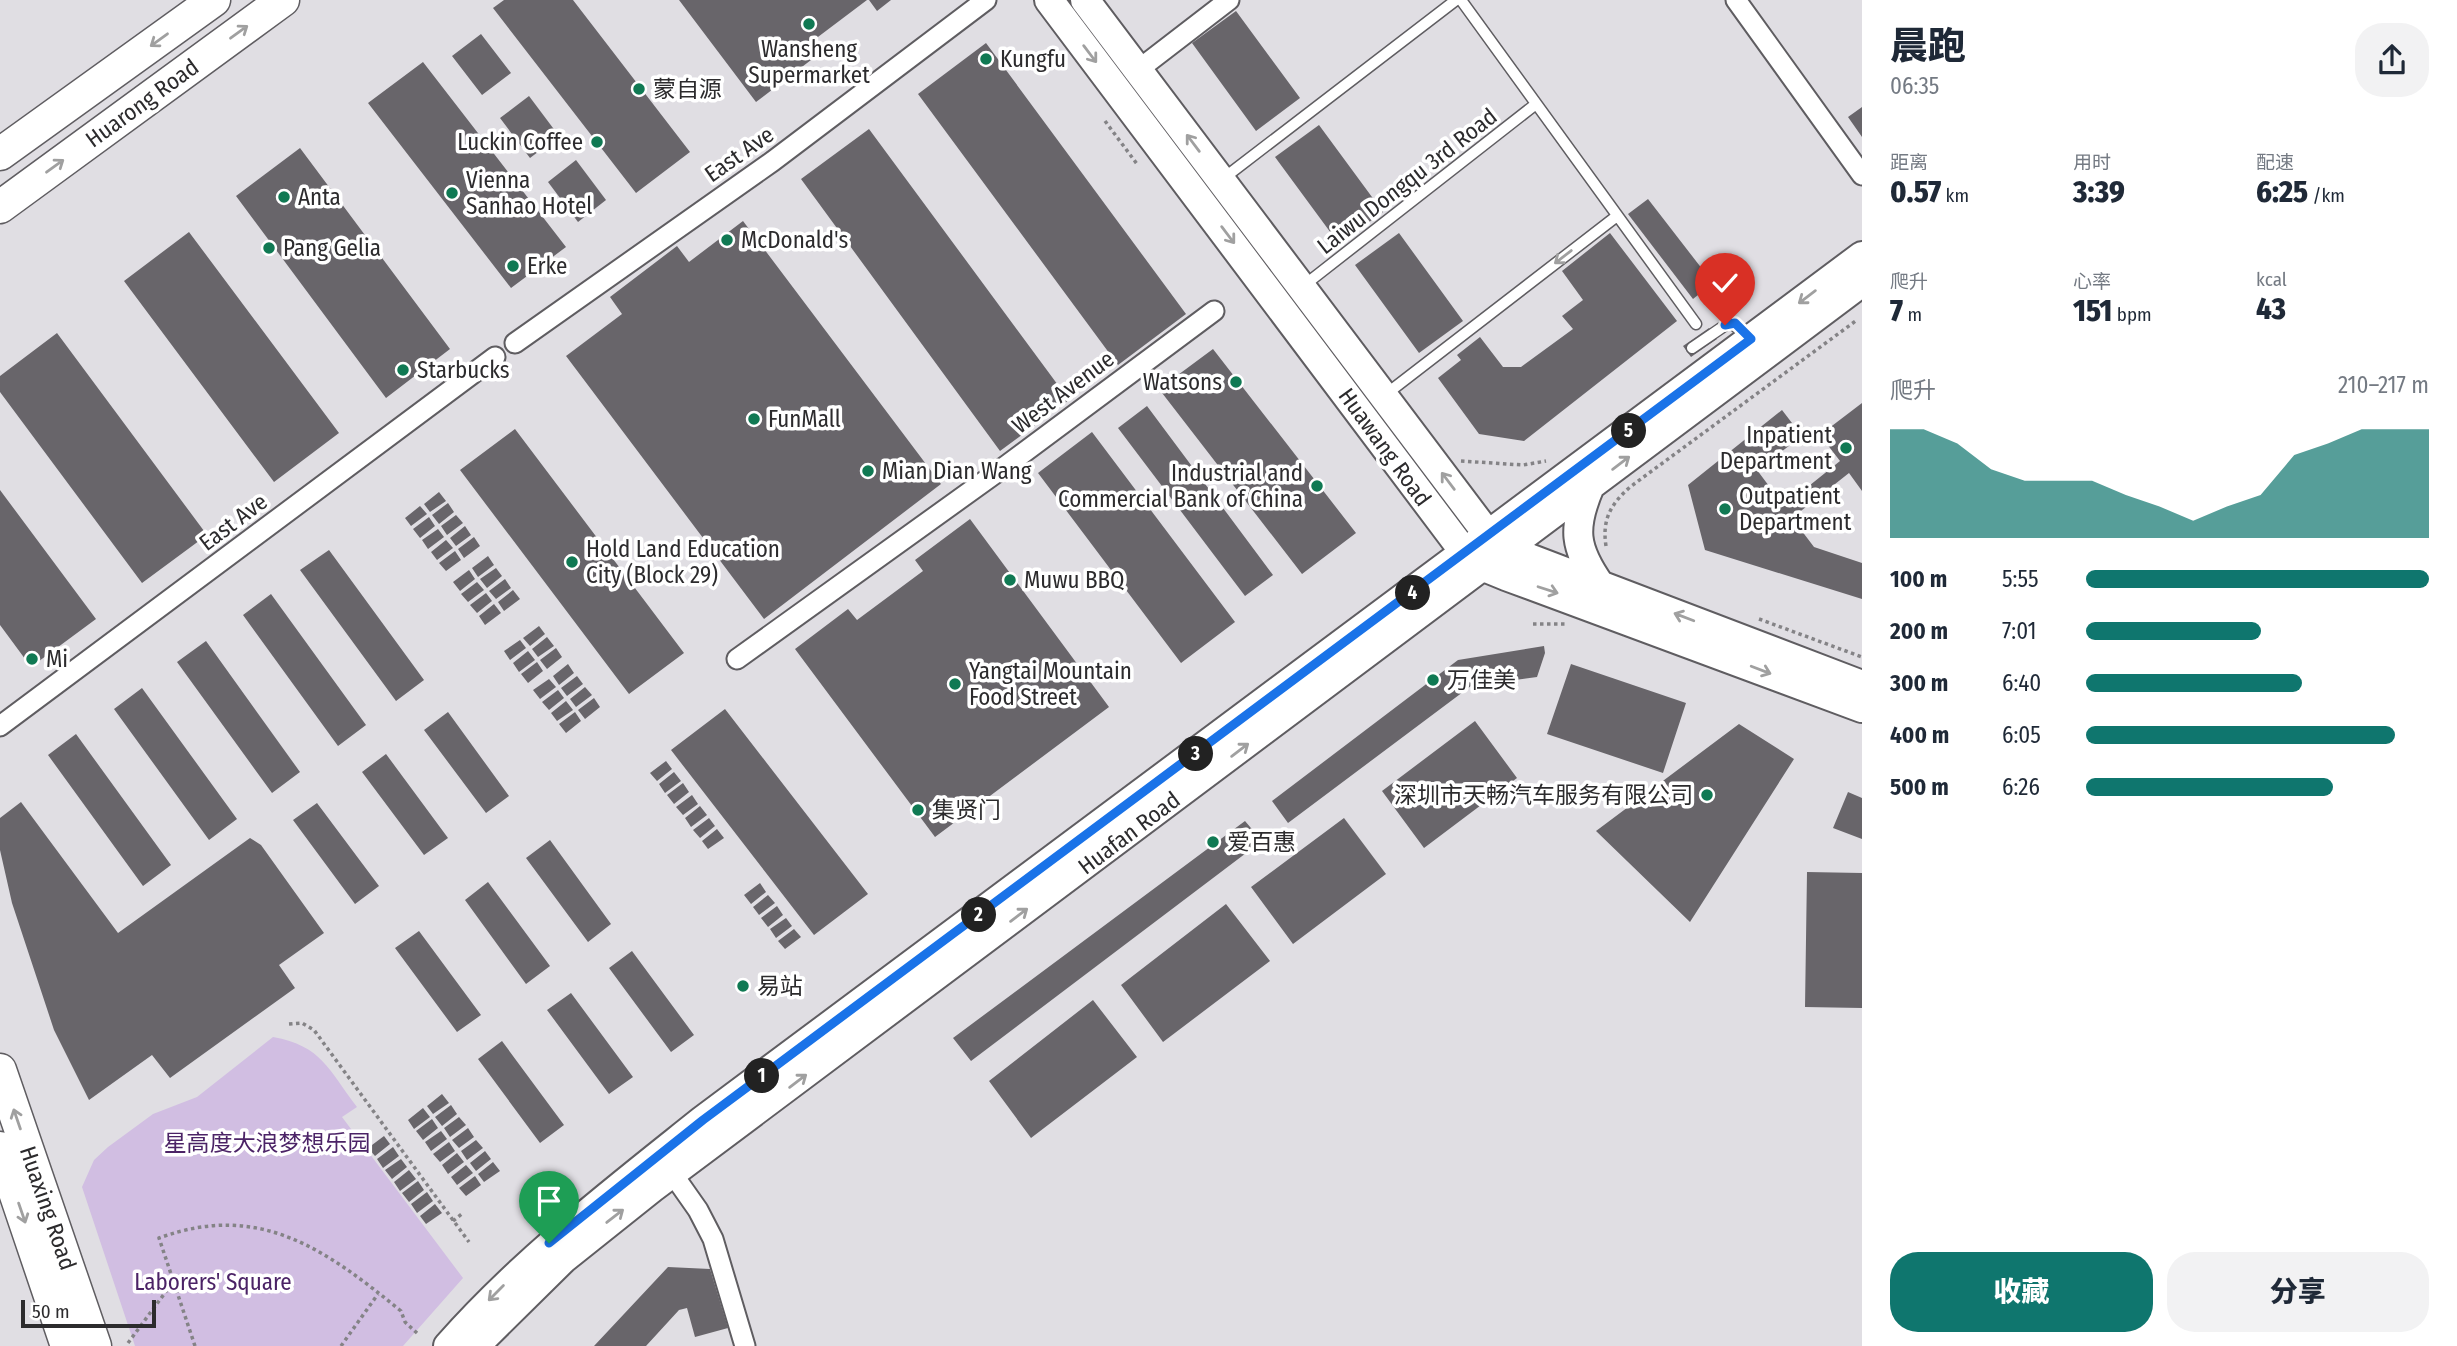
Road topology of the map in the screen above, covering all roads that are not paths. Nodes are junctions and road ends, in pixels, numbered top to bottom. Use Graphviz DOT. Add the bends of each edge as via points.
graph roads {
  1 [pos="214,0"];
  2 [pos="283,0"];
  3 [pos="986,0"];
  4 [pos="1049,0"];
  5 [pos="1085,0"];
  6 [pos="1229,0"];
  7 [pos="1459,0"];
  8 [pos="1736,0"];
  9 [pos="1138,70"];
  10 [pos="1536,104"];
  11 [pos="0,154"];
  12 [pos="1862,175"];
  13 [pos="1221,181"];
  14 [pos="0,207"];
  15 [pos="1617,216"];
  16 [pos="1862,256"];
  17 [pos="1862,282"];
  18 [pos="1301,287"];
  19 [pos="1214,311"];
  20 [pos="1696,324"];
  21 [pos="1751,339"];
  22 [pos="515,342"];
  23 [pos="1692,348"];
  24 [pos="495,357"];
  25 [pos="1383,396"];
  26 [pos="1590,486"];
  27 [pos="1498,542"];
  28 [pos="1474,560"];
  29 [pos="1600,585"];
  30 [pos="737,659"];
  31 [pos="1862,685"];
  32 [pos="1862,708"];
  33 [pos="0,726"];
  34 [pos="0,1070"];
  35 [pos="0,1148"];
  36 [pos="672,1173"];
  37 [pos="67,1346"];
  38 [pos="95,1346"];
  39 [pos="448,1346"];
  40 [pos="475,1346"];
  41 [pos="745,1346"];
  1 -- 11 [label="main road, Huarong Road, one-way"];
  14 -- 2 [label="main road, Huarong Road, one-way"];
  3 -- 22 [label="street, East Ave" via="773,161"];
  4 -- 28 [label="main road, Huawang Road, one-way"];
  5 -- 9 [label="main road, Huawang Road"];
  6 -- 9 [label="street"];
  7 -- 10 [label="lane"];
  7 -- 13 [label="lane"];
  8 -- 12 [label="street"];
  13 -- 9 [label="main road, Huawang Road, one-way"];
  10 -- 15 [label="lane"];
  10 -- 18 [label="lane, Laiwu Dongqu 3rd Road"];
  13 -- 18 [label="main road, Huawang Road"];
  15 -- 20 [label="lane"];
  15 -- 25 [label="lane, one-way"];
  16 -- 21 [label="main road, Huafan Road, one-way"];
  26 -- 17 [label="main road, Huafan Road, one-way"];
  18 -- 25 [label="main road, Huawang Road"];
  19 -- 30 [label="street, West Avenue"];
  21 -- 23 [label="lane" via="1730,322"];
  21 -- 27 [label="main road, Huafan Road"];
  24 -- 33 [label="street, East Ave"];
  27 -- 25 [label="main road, Huawang Road, one-way"];
  26 -- 27 [label="main road, Huafan Road"];
  26 -- 29 [label="main road" via="1579,516 1578,540 1583,559"];
  27 -- 28 [label="main road, Huafan Road"];
  27 -- 29 [label="main road"];
  28 -- 32 [label="main road, one-way"];
  36 -- 28 [label="main road, Huafan Road, one-way"];
  28 -- 39 [label="main road, Huafan Road, one-way" via="703,1120 549,1243"];
  31 -- 29 [label="main road, one-way"];
  38 -- 34 [label="main road, Huaxing Road, one-way"];
  35 -- 37 [label="main road, Huaxing Road, one-way"];
  40 -- 36 [label="main road, Huafan Road, one-way" via="563,1259"];
  36 -- 41 [label="street" via="713,1239"];
}
